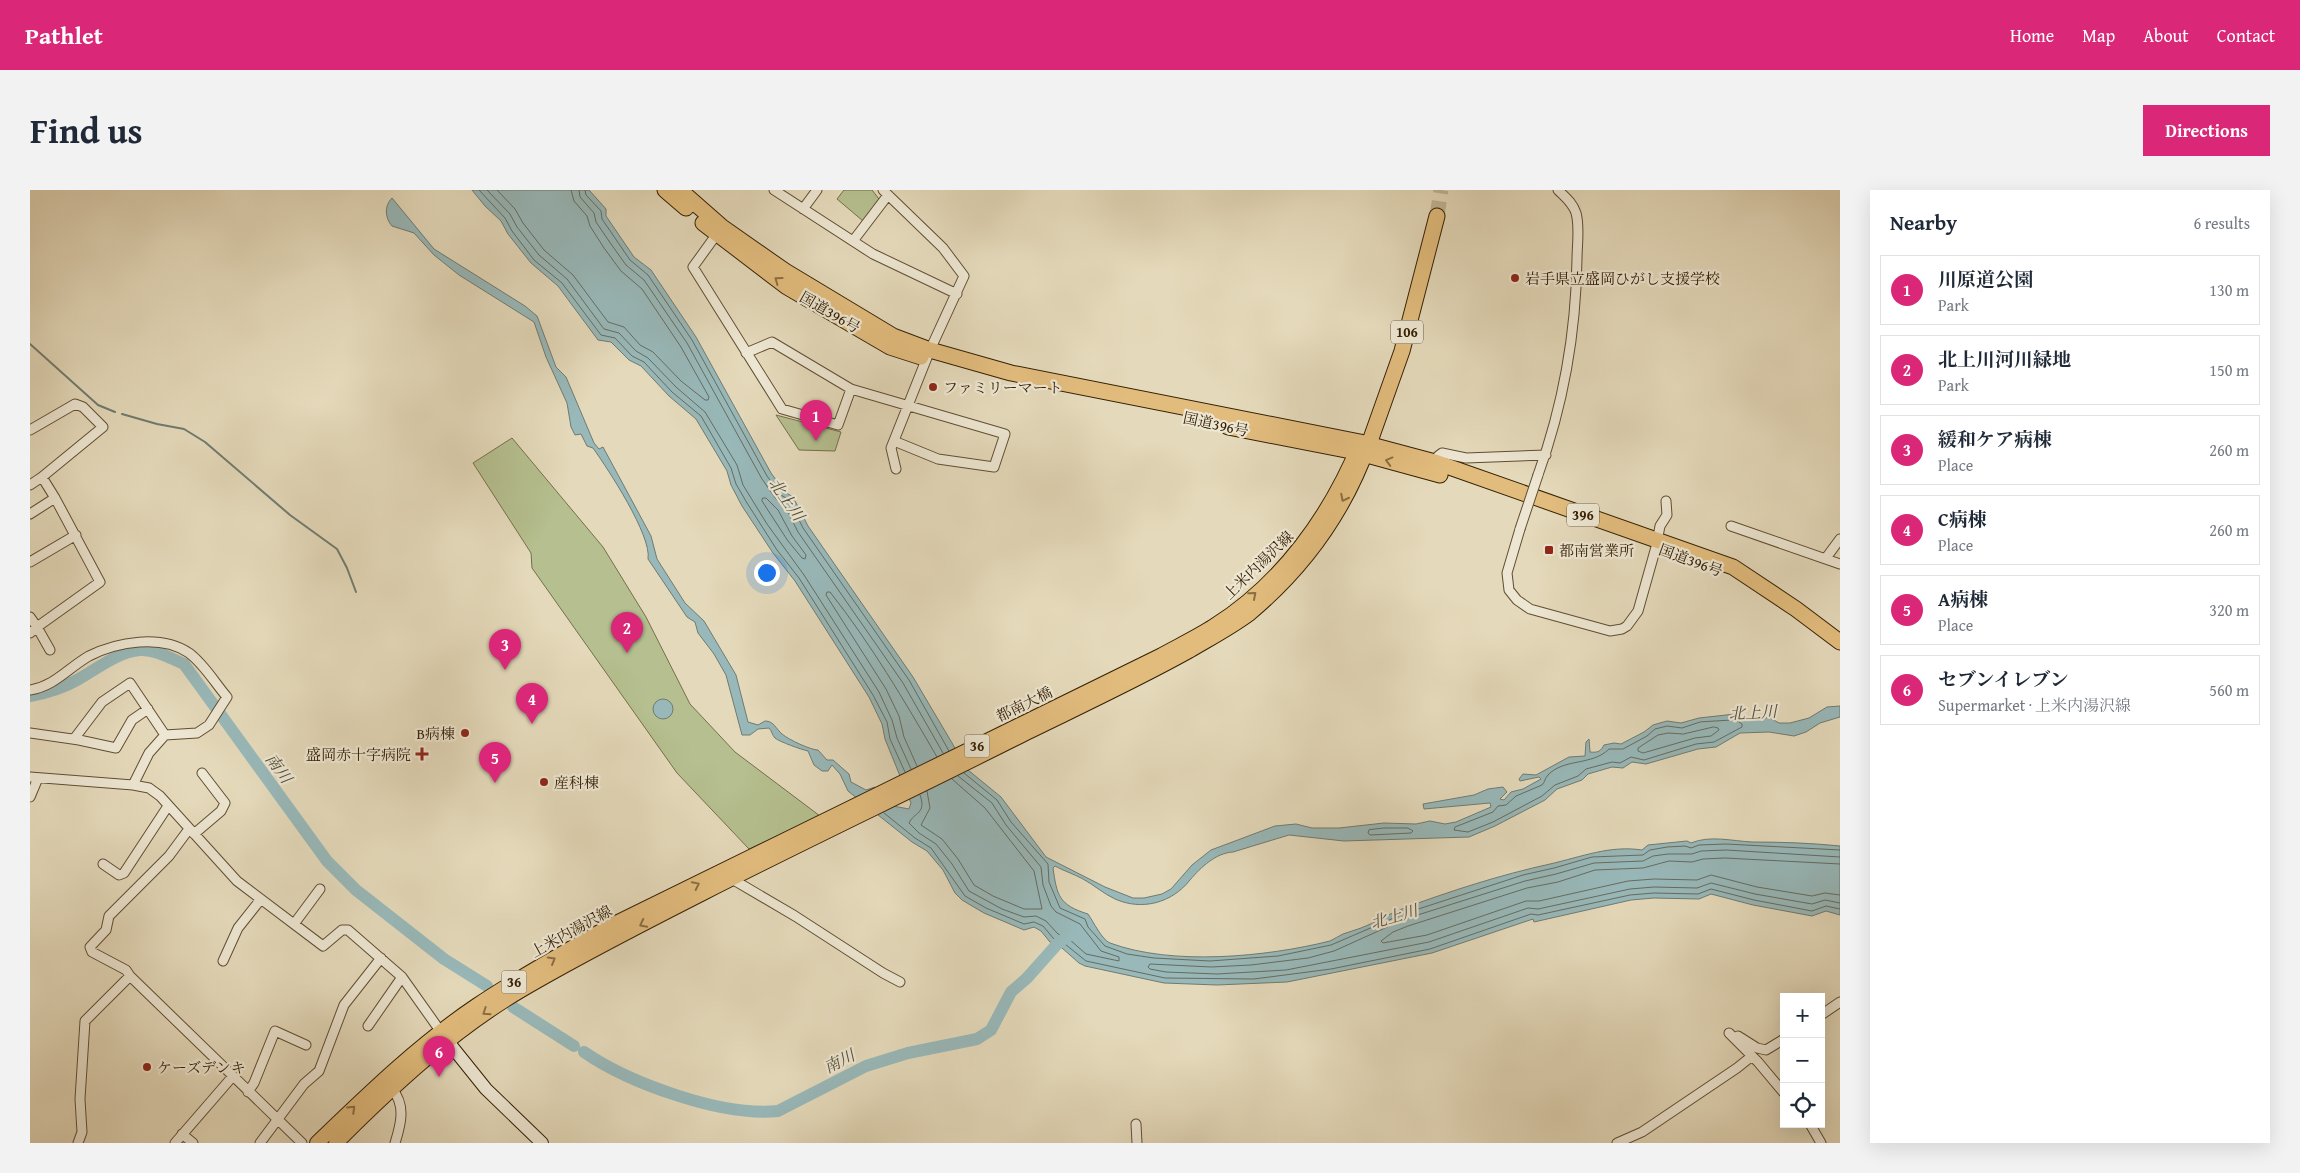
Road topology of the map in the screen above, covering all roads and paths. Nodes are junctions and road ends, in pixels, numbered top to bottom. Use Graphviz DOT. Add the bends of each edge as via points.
graph roads {
  1 [pos="665,190"];
  2 [pos="680,190"];
  3 [pos="774,190"];
  4 [pos="817,190"];
  5 [pos="1558,190"];
  6 [pos="885,192"];
  7 [pos="803,209"];
  8 [pos="1433,216"];
  9 [pos="719,231"];
  10 [pos="853,241"];
  11 [pos="957,294"];
  12 [pos="746,353"];
  13 [pos="928,355"];
  14 [pos="851,388"];
  15 [pos="908,405"];
  16 [pos="30,430"];
  17 [pos="894,441"];
  18 [pos="1363,448"];
  19 [pos="1546,454"];
  20 [pos="1433,467"];
  21 [pos="896,469"];
  22 [pos="42,477"];
  23 [pos="30,485"];
  24 [pos="55,498"];
  25 [pos="1666,502"];
  26 [pos="30,514"];
  27 [pos="1732,526"];
  28 [pos="76,535"];
  29 [pos="1840,539"];
  30 [pos="1657,544"];
  31 [pos="1826,558"];
  32 [pos="30,562"];
  33 [pos="1840,564"];
  34 [pos="30,617"];
  35 [pos="1218,629"];
  36 [pos="34,630"];
  37 [pos="1840,642"];
  38 [pos="50,650"];
  39 [pos="30,690"];
  40 [pos="148,709"];
  41 [pos="30,733"];
  42 [pos="165,735"];
  43 [pos="74,739"];
  44 [pos="202,773"];
  45 [pos="34,777"];
  46 [pos="133,785"];
  47 [pos="30,797"];
  48 [pos="168,806"];
  49 [pos="192,831"];
  50 [pos="103,864"];
  51 [pos="744,867"];
  52 [pos="732,879"];
  53 [pos="320,889"];
  54 [pos="261,899"];
  55 [pos="294,924"];
  56 [pos="381,958"];
  57 [pos="223,961"];
  58 [pos="130,976"];
  59 [pos="402,977"];
  60 [pos="900,982"];
  61 [pos="1840,1002"];
  62 [pos="1825,1012"];
  63 [pos="368,1026"];
  64 [pos="444,1036"];
  65 [pos="1780,1041"];
  66 [pos="306,1045"];
  67 [pos="1752,1056"];
  68 [pos="233,1076"];
  69 [pos="1780,1088"];
  70 [pos="392,1089"];
  71 [pos="248,1092"];
  72 [pos="278,1120"];
  73 [pos="1136,1124"];
  74 [pos="1813,1128"];
  75 [pos="182,1134"];
  76 [pos="538,1142"];
  77 [pos="78,1143"];
  78 [pos="175,1143"];
  79 [pos="193,1143"];
  80 [pos="260,1143"];
  81 [pos="302,1143"];
  82 [pos="317,1143"];
  83 [pos="336,1143"];
  84 [pos="395,1143"];
  85 [pos="1137,1143"];
  86 [pos="1617,1143"];
  87 [pos="1822,1143"];
  1 -- 9 [label="highway, 国道396号 / 396"];
  2 -- 9 [label="highway, 国道396号 / 396"];
  3 -- 7 [label="street"];
  4 -- 7 [label="street"];
  5 -- 19 [label="street" via="1568,200 1577,218 1576,300 1571,347"];
  6 -- 10 [label="street"];
  6 -- 11 [label="street" via="943,248 964,276"];
  7 -- 10 [label="street"];
  8 -- 18 [label="highway, 106" via="1402,352"];
  9 -- 12 [label="street" via="693,267"];
  9 -- 13 [label="highway, 国道396号 / 396"];
  10 -- 11 [label="street" via="894,265"];
  11 -- 13 [label="street"];
  12 -- 14 [label="street" via="772,342"];
  12 -- 14 [label="street" via="782,410 838,425"];
  13 -- 15 [label="street"];
  13 -- 18 [label="highway, 国道396号 / 396"];
  14 -- 15 [label="street"];
  15 -- 17 [label="street"];
  15 -- 17 [label="street" via="1005,434 994,467 938,459"];
  16 -- 22 [label="street" via="75,404 83,407 103,427"];
  17 -- 21 [label="street" via="891,448"];
  18 -- 20 [label="highway, 国道396号 / 396"];
  18 -- 35 [label="main road, 上米内湯沢線 / 36" via="1338,511 1295,571 1247,616"];
  19 -- 20 [label="street" via="1466,458 1442,453"];
  19 -- 30 [label="street, bridge" via="1507,572 1510,590 1516,600 1530,609 1610,631 1622,629 1635,616"];
  20 -- 30 [label="highway, 国道396号 / 396"];
  22 -- 23 [label="street"];
  22 -- 24 [label="street"];
  24 -- 26 [label="street"];
  24 -- 28 [label="street"];
  25 -- 30 [label="street" via="1666,515"];
  27 -- 31 [label="street"];
  28 -- 32 [label="street"];
  28 -- 36 [label="street" via="100,582"];
  29 -- 31 [label="street"];
  30 -- 37 [label="highway, 国道396号 / 396" via="1729,574 1796,609"];
  31 -- 33 [label="street"];
  34 -- 36 [label="street"];
  35 -- 51 [label="main road, 都南大橋 / 36"];
  36 -- 38 [label="street"];
  39 -- 42 [label="street" via="58,680 89,656 118,645 166,644 189,653 226,697 209,725 197,733"];
  40 -- 42 [label="street"];
  40 -- 43 [label="street" via="132,720 116,748"];
  40 -- 43 [label="street" via="130,683 102,702"];
  41 -- 43 [label="street"];
  42 -- 46 [label="street" via="149,753"];
  44 -- 49 [label="street" via="225,803 221,811"];
  45 -- 46 [label="street"];
  45 -- 47 [label="street"];
  46 -- 48 [label="street" via="149,788"];
  48 -- 49 [label="street"];
  48 -- 50 [label="street" via="124,873 119,875"];
  49 -- 54 [label="street" via="237,881"];
  49 -- 58 [label="street" via="109,916 106,930 90,947 92,952 126,970"];
  51 -- 52 [label="main road, 上米内湯沢線 / 36"];
  64 -- 51 [label="main road, 上米内湯沢線 / 36, one-way" via="475,1007 610,926"];
  52 -- 60 [label="street"];
  52 -- 64 [label="main road, 上米内湯沢線 / 36, one-way" via="616,938"];
  53 -- 55 [label="street"];
  54 -- 55 [label="street"];
  54 -- 57 [label="street" via="238,928"];
  55 -- 56 [label="street" via="323,946 346,929"];
  56 -- 59 [label="street"];
  56 -- 72 [label="street" via="344,1005 319,1071 304,1084"];
  58 -- 68 [label="street"];
  58 -- 77 [label="street" via="85,1021 80,1098 82,1132"];
  59 -- 63 [label="street"];
  59 -- 64 [label="street"];
  61 -- 62 [label="street"];
  64 -- 70 [label="main road, 上米内湯沢線 / 36"];
  64 -- 76 [label="street" via="486,1089"];
  82 -- 64 [label="main road, 上米内湯沢線 / 36, one-way" via="381,1083"];
  65 -- 67 [label="street" via="1766,1050 1729,1032"];
  66 -- 71 [label="street" via="275,1031"];
  67 -- 69 [label="street"];
  67 -- 86 [label="street" via="1642,1132"];
  68 -- 71 [label="street"];
  68 -- 75 [label="street"];
  70 -- 83 [label="main road, 上米内湯沢線 / 36"];
  70 -- 84 [label="street" via="400,1101 400,1125"];
  71 -- 72 [label="street"];
  72 -- 80 [label="street"];
  72 -- 81 [label="street"];
  73 -- 85 [label="street"];
  74 -- 87 [label="street"];
  75 -- 78 [label="street"];
  75 -- 79 [label="street"];
}
